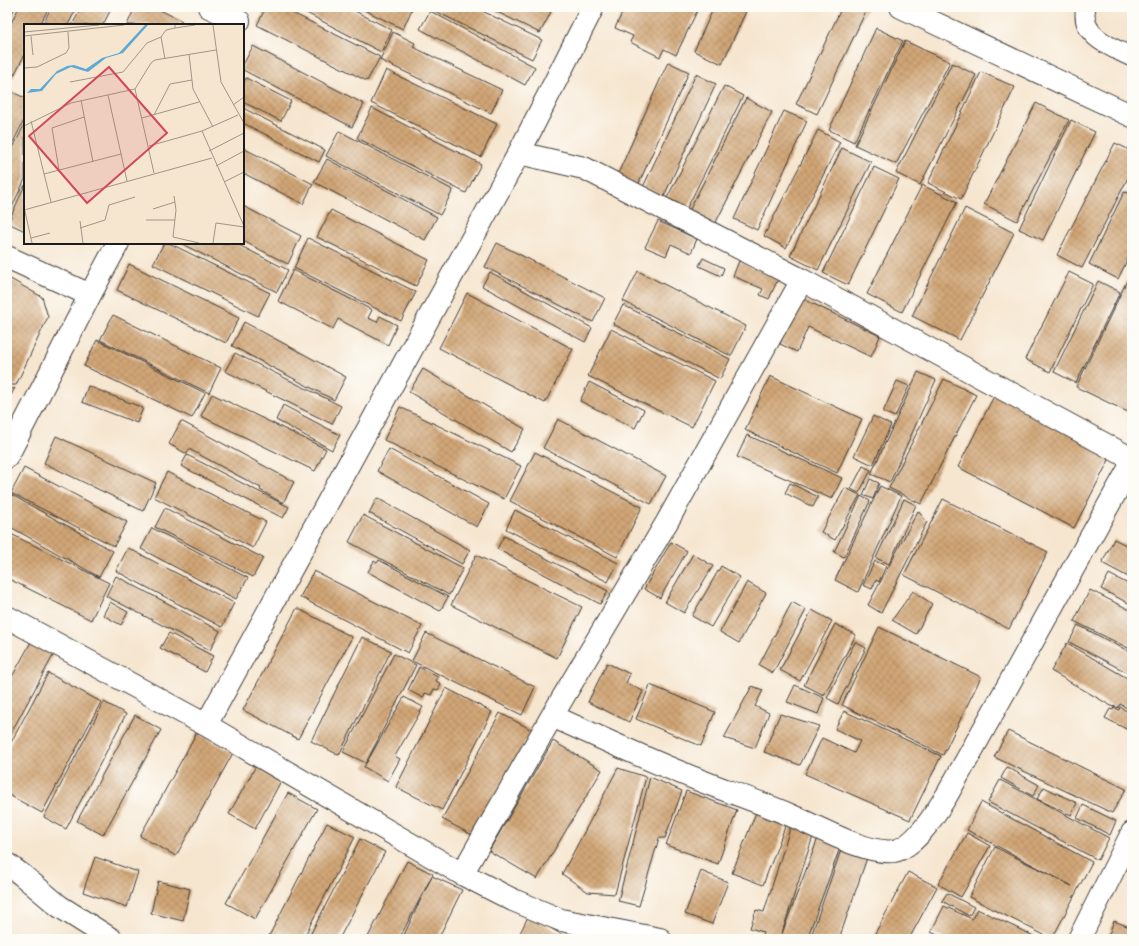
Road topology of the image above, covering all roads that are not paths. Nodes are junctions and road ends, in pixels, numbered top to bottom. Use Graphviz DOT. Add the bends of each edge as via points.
graph roads {
  1 [pos="209,7"];
  2 [pos="593,7"];
  3 [pos="902,7"];
  4 [pos="1086,7"];
  5 [pos="241,18"];
  6 [pos="1132,57"];
  7 [pos="1132,116"];
  8 [pos="519,153"];
  9 [pos="117,244"];
  10 [pos="7,257"];
  11 [pos="802,280"];
  12 [pos="90,295"];
  13 [pos="7,457"];
  14 [pos="1132,459"];
  15 [pos="1132,463"];
  16 [pos="7,617"];
  17 [pos="552,716"];
  18 [pos="206,725"];
  19 [pos="1132,833"];
  20 [pos="7,864"];
  21 [pos="462,874"];
  22 [pos="111,939"];
  23 [pos="660,939"];
  24 [pos="1079,939"];
  1 -- 5 [label="street"];
  2 -- 8 [label="street"];
  3 -- 7 [label="street"];
  4 -- 6 [label="lane" via="1084,14 1088,30 1098,40"];
  8 -- 11 [label="street" via="584,168"];
  8 -- 18 [label="street"];
  9 -- 12 [label="street"];
  10 -- 12 [label="street"];
  11 -- 14 [label="street"];
  11 -- 17 [label="street" via="667,522"];
  12 -- 13 [label="street"];
  15 -- 17 [label="street" via="947,795 915,839 896,851 883,852 866,848 789,814 698,780"];
  16 -- 18 [label="street"];
  17 -- 21 [label="street"];
  18 -- 21 [label="street"];
  19 -- 24 [label="street"];
  20 -- 22 [label="street" via="59,906"];
  21 -- 23 [label="street" via="513,900 561,920"];
}
